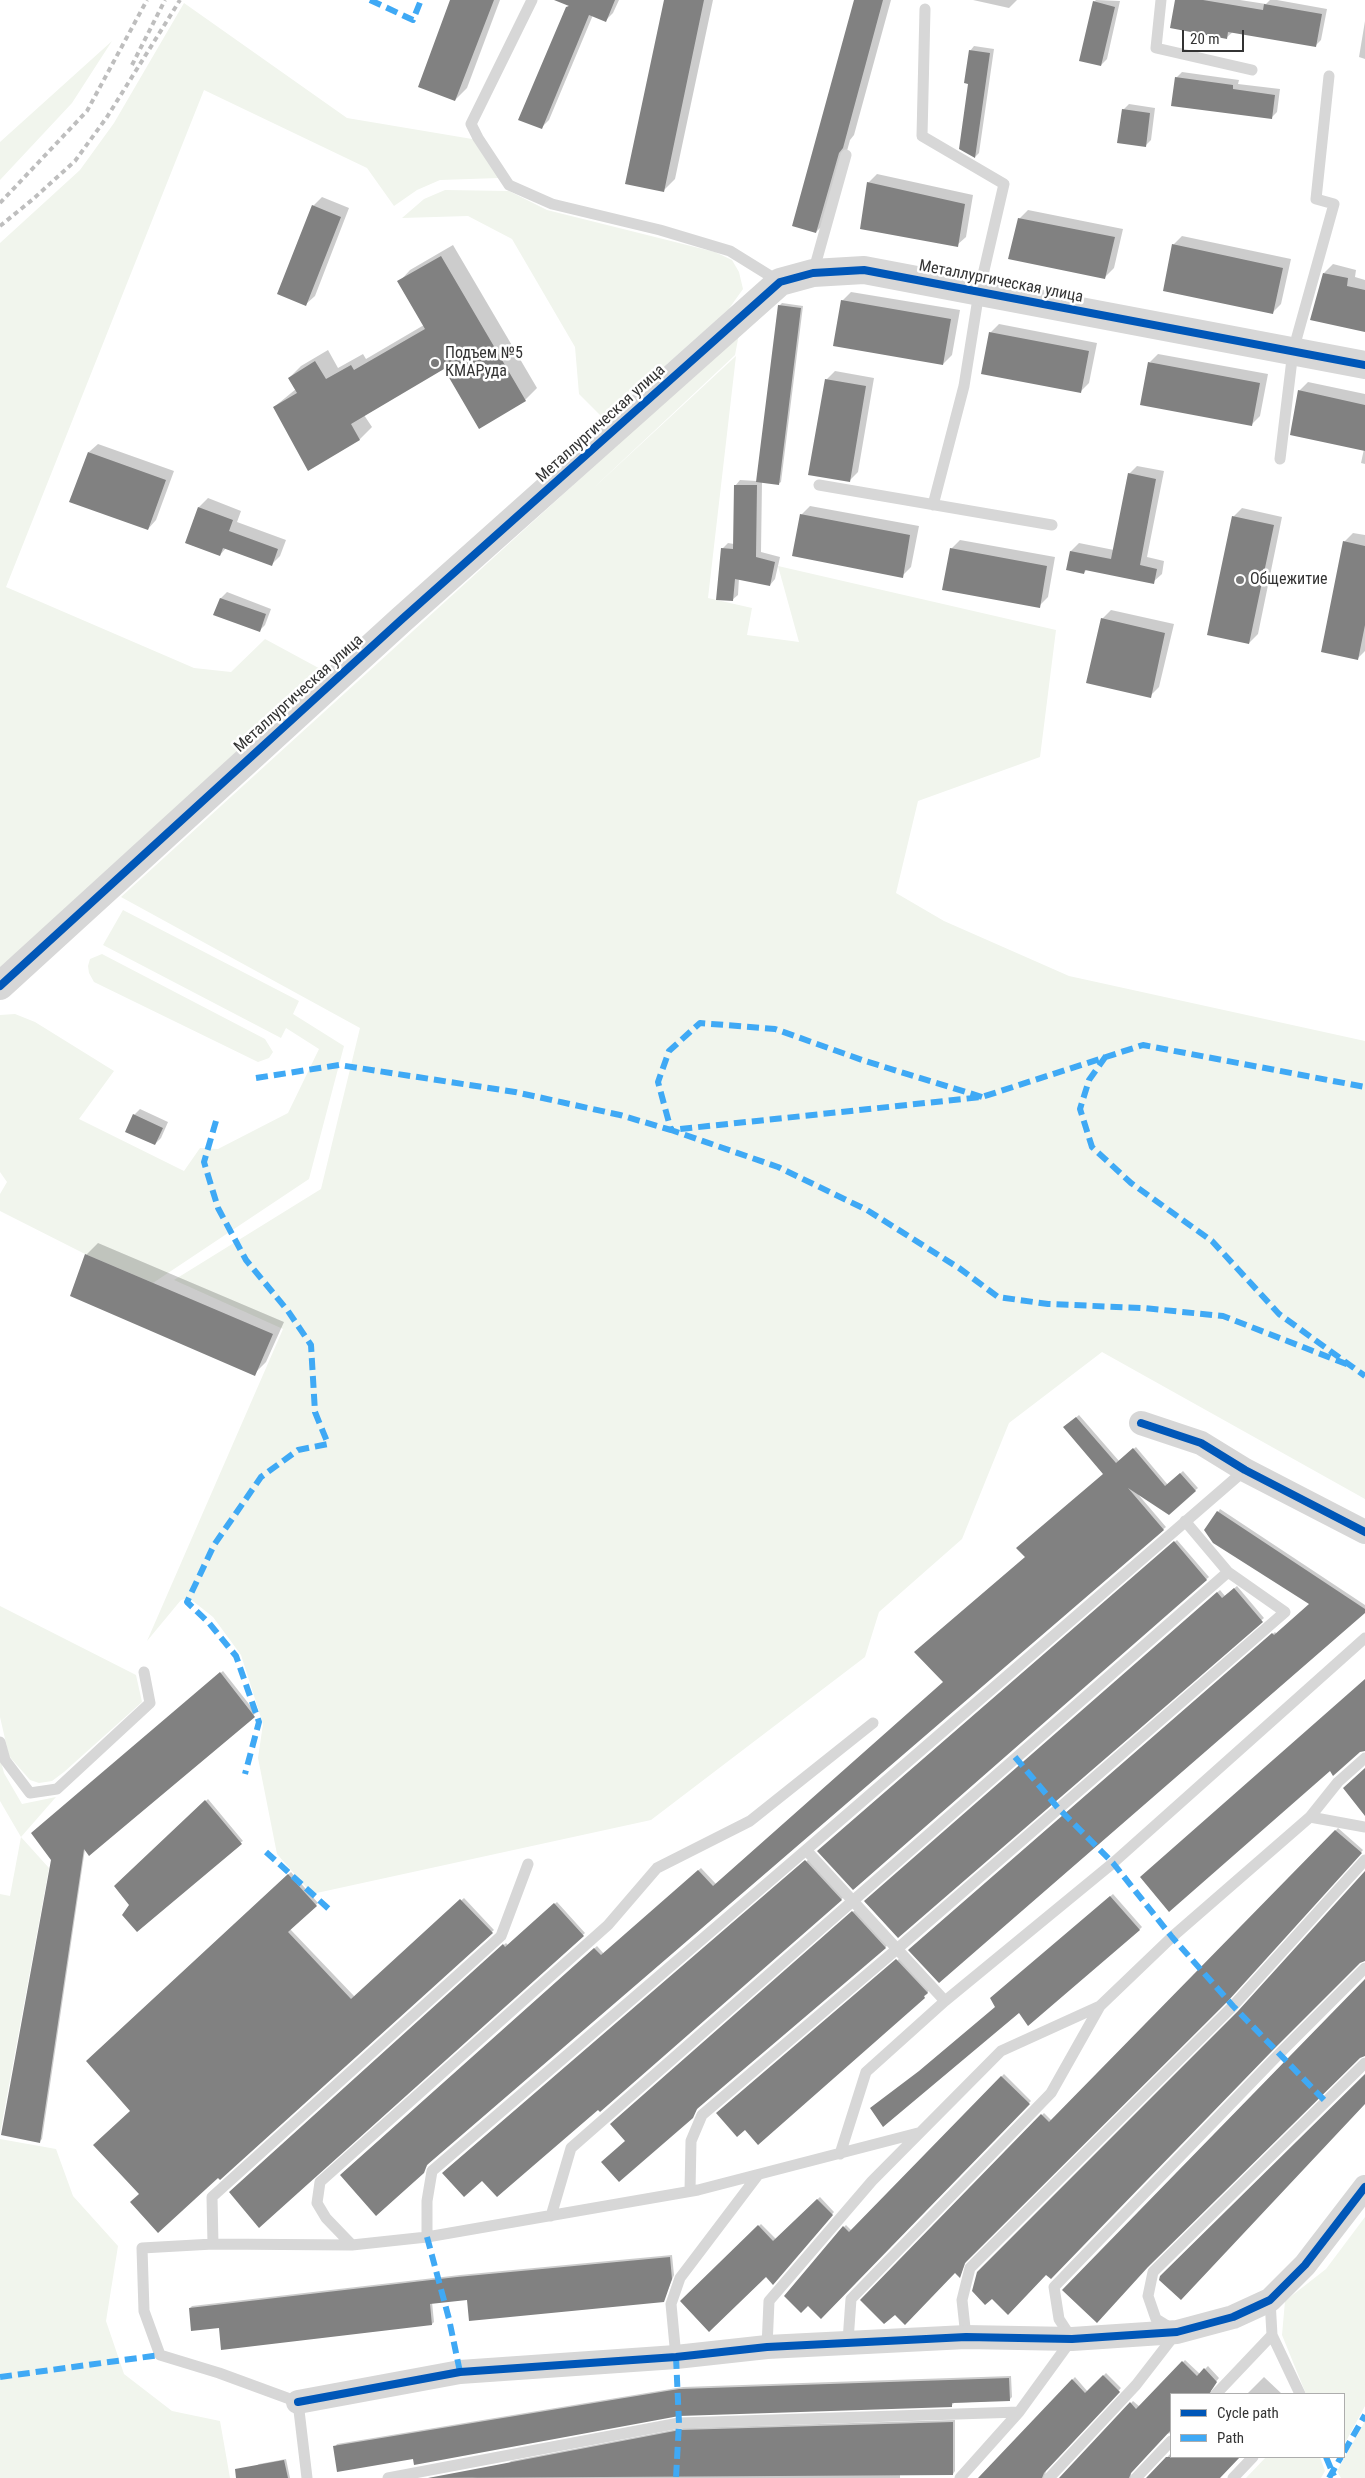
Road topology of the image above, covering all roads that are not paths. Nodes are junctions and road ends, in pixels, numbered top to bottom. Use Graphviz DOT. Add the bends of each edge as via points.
graph roads {
  1 [pos="532,0"];
  2 [pos="1161,0"];
  3 [pos="925,9"];
  4 [pos="1252,70"];
  5 [pos="1329,76"];
  6 [pos="846,154"];
  7 [pos="813,273"];
  8 [pos="780,282"];
  9 [pos="979,292"];
  10 [pos="1293,351"];
  11 [pos="1365,365"];
  12 [pos="1280,459"];
  13 [pos="819,485"];
  14 [pos="933,505"];
  15 [pos="1052,525"];
  16 [pos="0,986"];
  17 [pos="1141,1423"];
  18 [pos="1245,1470"];
  19 [pos="1185,1521"];
  20 [pos="1365,1532"];
  21 [pos="1228,1572"];
  22 [pos="1365,1638"];
  23 [pos="144,1672"];
  24 [pos="873,1722"];
  25 [pos="0,1742"];
  26 [pos="1365,1758"];
  27 [pos="1310,1817"];
  28 [pos="1365,1827"];
  29 [pos="806,1850"];
  30 [pos="1365,1860"];
  31 [pos="528,1864"];
  32 [pos="853,1899"];
  33 [pos="897,1949"];
  34 [pos="1365,1968"];
  35 [pos="945,2001"];
  36 [pos="1100,2006"];
  37 [pos="1365,2063"];
  38 [pos="918,2134"];
  39 [pos="840,2154"];
  40 [pos="758,2175"];
  41 [pos="1365,2187"];
  42 [pos="690,2191"];
  43 [pos="551,2216"];
  44 [pos="427,2237"];
  45 [pos="213,2244"];
  46 [pos="352,2245"];
  47 [pos="1270,2300"];
  48 [pos="1177,2332"];
  49 [pos="1272,2335"];
  50 [pos="966,2337"];
  51 [pos="1072,2339"];
  52 [pos="848,2342"];
  53 [pos="767,2347"];
  54 [pos="676,2357"];
  55 [pos="1217,2393"];
  56 [pos="1300,2393"];
  57 [pos="298,2402"];
  58 [pos="1019,2412"];
  59 [pos="1170,2442"];
  60 [pos="1253,2458"];
  61 [pos="307,2478"];
  62 [pos="388,2478"];
  63 [pos="960,2478"];
  64 [pos="1049,2478"];
  65 [pos="1136,2478"];
  66 [pos="1233,2478"];
  1 -- 8 [label="lane" via="471,124 509,185 552,204 730,251"];
  2 -- 4 [label="lane" via="1156,48"];
  3 -- 9 [label="lane" via="922,136 1004,184"];
  5 -- 10 [label="lane" via="1316,199 1334,204"];
  6 -- 7 [label="lane"];
  7 -- 8 [label="street, Металлургическая улица"];
  7 -- 9 [label="street, Металлургическая улица" via="864,270"];
  8 -- 16 [label="street, Металлургическая улица" via="394,627"];
  9 -- 10 [label="street, Металлургическая улица"];
  9 -- 14 [label="lane" via="964,386"];
  10 -- 11 [label="street, Металлургическая улица"];
  10 -- 12 [label="lane"];
  13 -- 14 [label="lane"];
  14 -- 15 [label="lane"];
  17 -- 18 [label="street" via="1201,1442"];
  18 -- 19 [label="lane"];
  18 -- 20 [label="street"];
  19 -- 21 [label="lane"];
  19 -- 29 [label="lane"];
  21 -- 32 [label="lane"];
  21 -- 33 [label="lane" via="1286,1612"];
  22 -- 35 [label="lane" via="1113,1863"];
  23 -- 25 [label="lane" via="150,1703 58,1790 30,1792 5,1760"];
  24 -- 46 [label="lane" via="750,1821 657,1868 608,1925 320,2182 318,2203 326,2218"];
  26 -- 27 [label="lane" via="1338,1782"];
  27 -- 28 [label="lane"];
  27 -- 36 [label="lane" via="1172,1937"];
  29 -- 32 [label="lane"];
  29 -- 44 [label="lane" via="432,2171 427,2201"];
  30 -- 50 [label="lane" via="1233,2006 970,2268 962,2300"];
  31 -- 45 [label="lane" via="501,1936 212,2197"];
  32 -- 33 [label="lane"];
  32 -- 43 [label="lane" via="571,2148"];
  33 -- 35 [label="lane"];
  33 -- 42 [label="lane" via="702,2115 691,2141"];
  34 -- 51 [label="lane" via="1054,2287 1059,2319"];
  35 -- 39 [label="lane" via="866,2072"];
  36 -- 38 [label="lane" via="1000,2051"];
  36 -- 52 [label="lane" via="1051,2093 851,2300"];
  37 -- 48 [label="lane" via="1153,2272 1148,2296 1156,2319"];
  38 -- 39 [label="lane"];
  38 -- 53 [label="lane" via="872,2181 769,2301"];
  39 -- 40 [label="lane"];
  40 -- 42 [label="lane"];
  40 -- 54 [label="lane" via="680,2278 671,2304"];
  41 -- 47 [label="street" via="1306,2265"];
  42 -- 43 [label="lane"];
  43 -- 44 [label="lane"];
  44 -- 46 [label="lane"];
  45 -- 46 [label="lane"];
  45 -- 57 [label="lane" via="142,2248 144,2311 160,2356 219,2373"];
  47 -- 48 [label="street" via="1233,2317"];
  47 -- 49 [label="lane"];
  48 -- 51 [label="street"];
  48 -- 64 [label="lane" via="1136,2385"];
  49 -- 55 [label="lane"];
  49 -- 56 [label="lane"];
  50 -- 51 [label="street"];
  50 -- 52 [label="street"];
  51 -- 58 [label="lane"];
  52 -- 53 [label="street"];
  53 -- 54 [label="street"];
  54 -- 57 [label="street" via="460,2372"];
  57 -- 61 [label="lane"];
  58 -- 62 [label="lane" via="679,2423"];
  58 -- 63 [label="lane"];
  59 -- 65 [label="lane"];
  60 -- 66 [label="lane"];
}
